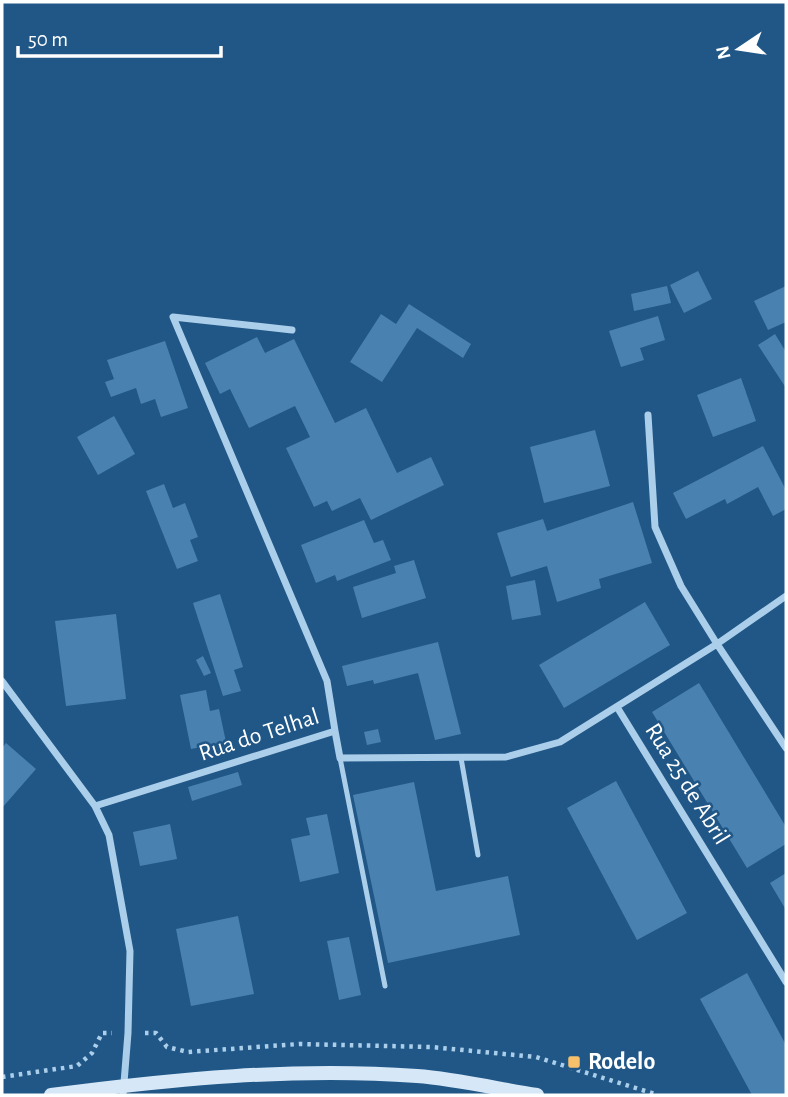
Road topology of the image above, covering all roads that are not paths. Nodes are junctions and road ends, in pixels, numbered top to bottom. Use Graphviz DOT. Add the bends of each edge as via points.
graph roads {
  1 [pos="292,331"];
  2 [pos="648,415"];
  3 [pos="786,596"];
  4 [pos="717,644"];
  5 [pos="2,681"];
  6 [pos="617,707"];
  7 [pos="335,731"];
  8 [pos="786,748"];
  9 [pos="340,758"];
  10 [pos="461,758"];
  11 [pos="95,806"];
  12 [pos="478,855"];
  13 [pos="786,982"];
  14 [pos="385,986"];
  15 [pos="123,1090"];
  16 [pos="51,1095"];
  17 [pos="537,1095"];
  1 -- 7 [label="street, Rua do Telhal" via="173,317 327,681"];
  2 -- 4 [label="street" via="655,527 681,586"];
  3 -- 4 [label="street, Rua 25 de Abril"];
  4 -- 6 [label="street, Rua 25 de Abril"];
  4 -- 8 [label="street"];
  5 -- 11 [label="street"];
  6 -- 10 [label="street" via="560,742 506,757"];
  6 -- 13 [label="street, Rua 25 de Abril"];
  7 -- 9 [label="street"];
  7 -- 11 [label="street, Rua do Telhal"];
  9 -- 10 [label="street"];
  9 -- 14 [label="lane"];
  10 -- 12 [label="lane"];
  11 -- 15 [label="street" via="109,835 130,951"];
  15 -- 16 [label="main road"];
  15 -- 17 [label="main road" via="297,1072 419,1076"];
}
